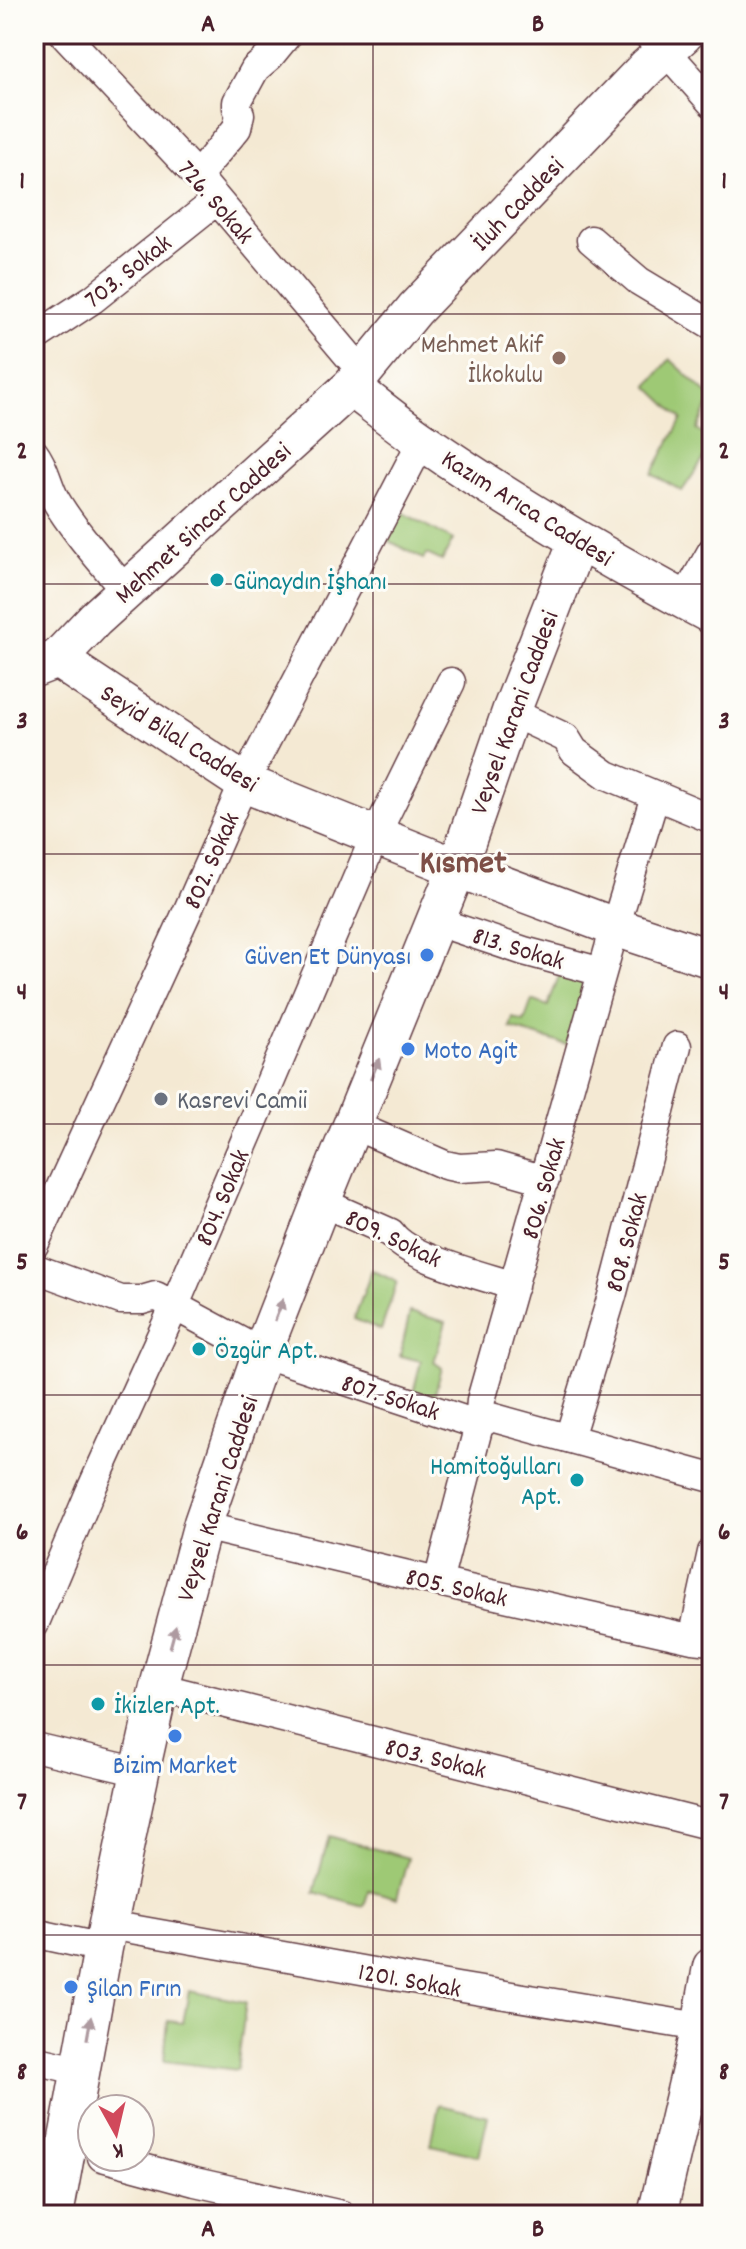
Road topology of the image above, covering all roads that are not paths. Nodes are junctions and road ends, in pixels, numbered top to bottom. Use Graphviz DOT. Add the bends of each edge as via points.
graph roads {
  1 [pos="64,34"];
  2 [pos="288,34"];
  3 [pos="667,40"];
  4 [pos="712,103"];
  5 [pos="197,176"];
  6 [pos="217,200"];
  7 [pos="591,240"];
  8 [pos="712,325"];
  9 [pos="34,338"];
  10 [pos="360,376"];
  11 [pos="422,441"];
  12 [pos="34,453"];
  13 [pos="578,540"];
  14 [pos="712,551"];
  15 [pos="126,591"];
  16 [pos="698,607"];
  17 [pos="45,664"];
  18 [pos="451,682"];
  19 [pos="34,694"];
  20 [pos="511,712"];
  21 [pos="244,783"];
  22 [pos="655,796"];
  23 [pos="712,819"];
  24 [pos="376,834"];
  25 [pos="457,868"];
  26 [pos="435,921"];
  27 [pos="615,927"];
  28 [pos="712,959"];
  29 [pos="602,972"];
  30 [pos="677,1046"];
  31 [pos="353,1125"];
  32 [pos="545,1180"];
  33 [pos="321,1202"];
  34 [pos="34,1245"];
  35 [pos="34,1268"];
  36 [pos="514,1286"];
  37 [pos="175,1305"];
  38 [pos="262,1353"];
  39 [pos="479,1425"];
  40 [pos="569,1438"];
  41 [pos="712,1478"];
  42 [pos="203,1523"];
  43 [pos="712,1552"];
  44 [pos="438,1582"];
  45 [pos="34,1625"];
  46 [pos="703,1640"];
  47 [pos="159,1687"];
  48 [pos="34,1747"];
  49 [pos="140,1772"];
  50 [pos="712,1826"];
  51 [pos="34,1933"];
  52 [pos="106,1936"];
  53 [pos="712,1967"];
  54 [pos="706,2028"];
  55 [pos="34,2060"];
  56 [pos="82,2071"];
  57 [pos="81,2093"];
  58 [pos="76,2159"];
  59 [pos="156,2172"];
  60 [pos="54,2215"];
  61 [pos="342,2215"];
  62 [pos="657,2215"];
  1 -- 5 [label="street, 726. Sokak"];
  2 -- 5 [label="street" via="255,69 237,102 237,128"];
  3 -- 4 [label="street"];
  3 -- 10 [label="street, İluh Caddesi" via="415,309"];
  5 -- 6 [label="street, 726. Sokak"];
  6 -- 9 [label="street, 703. Sokak" via="93,299"];
  6 -- 10 [label="street, 726. Sokak"];
  7 -- 8 [label="street" via="639,281"];
  10 -- 11 [label="street, Kazım Arıca Caddesi"];
  10 -- 15 [label="street, Mehmet Sincar Caddesi"];
  11 -- 13 [label="street, Kazım Arıca Caddesi"];
  11 -- 21 [label="street, 802. Sokak"];
  12 -- 15 [label="street" via="55,498"];
  13 -- 16 [label="street, Kazım Arıca Caddesi"];
  13 -- 20 [label="street, Veysel Karani Caddesi"];
  14 -- 16 [label="street"];
  15 -- 17 [label="street, Mehmet Sincar Caddesi"];
  17 -- 19 [label="street, Mehmet Sincar Caddesi"];
  17 -- 21 [label="street, Seyid Bilal Caddesi"];
  18 -- 24 [label="street, 804. Sokak"];
  20 -- 22 [label="street" via="566,738 574,751 607,775"];
  20 -- 25 [label="street, Veysel Karani Caddesi"];
  21 -- 24 [label="street, Seyid Bilal Caddesi"];
  21 -- 34 [label="street, 802. Sokak"];
  22 -- 23 [label="street"];
  22 -- 27 [label="street, 806. Sokak"];
  24 -- 25 [label="street, Seyid Bilal Caddesi"];
  24 -- 37 [label="street, 804. Sokak"];
  25 -- 26 [label="street, Veysel Karani Caddesi"];
  25 -- 27 [label="street, Seyid Bilal Caddesi"];
  26 -- 29 [label="street, 813. Sokak"];
  31 -- 26 [label="street, Veysel Karani Caddesi, one-way"];
  27 -- 28 [label="street, Seyid Bilal Caddesi"];
  27 -- 29 [label="street, 806. Sokak"];
  29 -- 32 [label="street, 806. Sokak"];
  30 -- 40 [label="street, 808. Sokak"];
  31 -- 32 [label="street" via="445,1165 496,1166"];
  31 -- 33 [label="street, Veysel Karani Caddesi"];
  32 -- 36 [label="street, 806. Sokak"];
  33 -- 36 [label="street, 809. Sokak" via="391,1233 422,1255"];
  38 -- 33 [label="street, Veysel Karani Caddesi, one-way"];
  35 -- 37 [label="street, 807. Sokak" via="121,1300 156,1296"];
  36 -- 39 [label="street, 806. Sokak" via="481,1400"];
  37 -- 38 [label="street, 807. Sokak"];
  37 -- 45 [label="street, 804. Sokak"];
  38 -- 39 [label="street, 807. Sokak"];
  38 -- 42 [label="street, Veysel Karani Caddesi"];
  39 -- 40 [label="street, 807. Sokak" via="491,1417"];
  39 -- 44 [label="street, 806. Sokak"];
  40 -- 41 [label="street, 807. Sokak"];
  42 -- 44 [label="street, 805. Sokak"];
  47 -- 42 [label="street, Veysel Karani Caddesi, one-way"];
  43 -- 46 [label="street"];
  44 -- 46 [label="street, 805. Sokak"];
  47 -- 49 [label="street, Veysel Karani Caddesi"];
  47 -- 50 [label="street, 803. Sokak"];
  48 -- 49 [label="street"];
  49 -- 52 [label="street, Veysel Karani Caddesi"];
  51 -- 52 [label="street, 1201. Sokak"];
  52 -- 54 [label="street, 1201. Sokak"];
  56 -- 52 [label="street, Veysel Karani Caddesi, one-way"];
  53 -- 54 [label="street"];
  54 -- 62 [label="street"];
  55 -- 56 [label="street"];
  56 -- 57 [label="street, Veysel Karani Caddesi"];
  58 -- 60 [label="street, Veysel Karani Caddesi"];
  59 -- 61 [label="street"];
}
